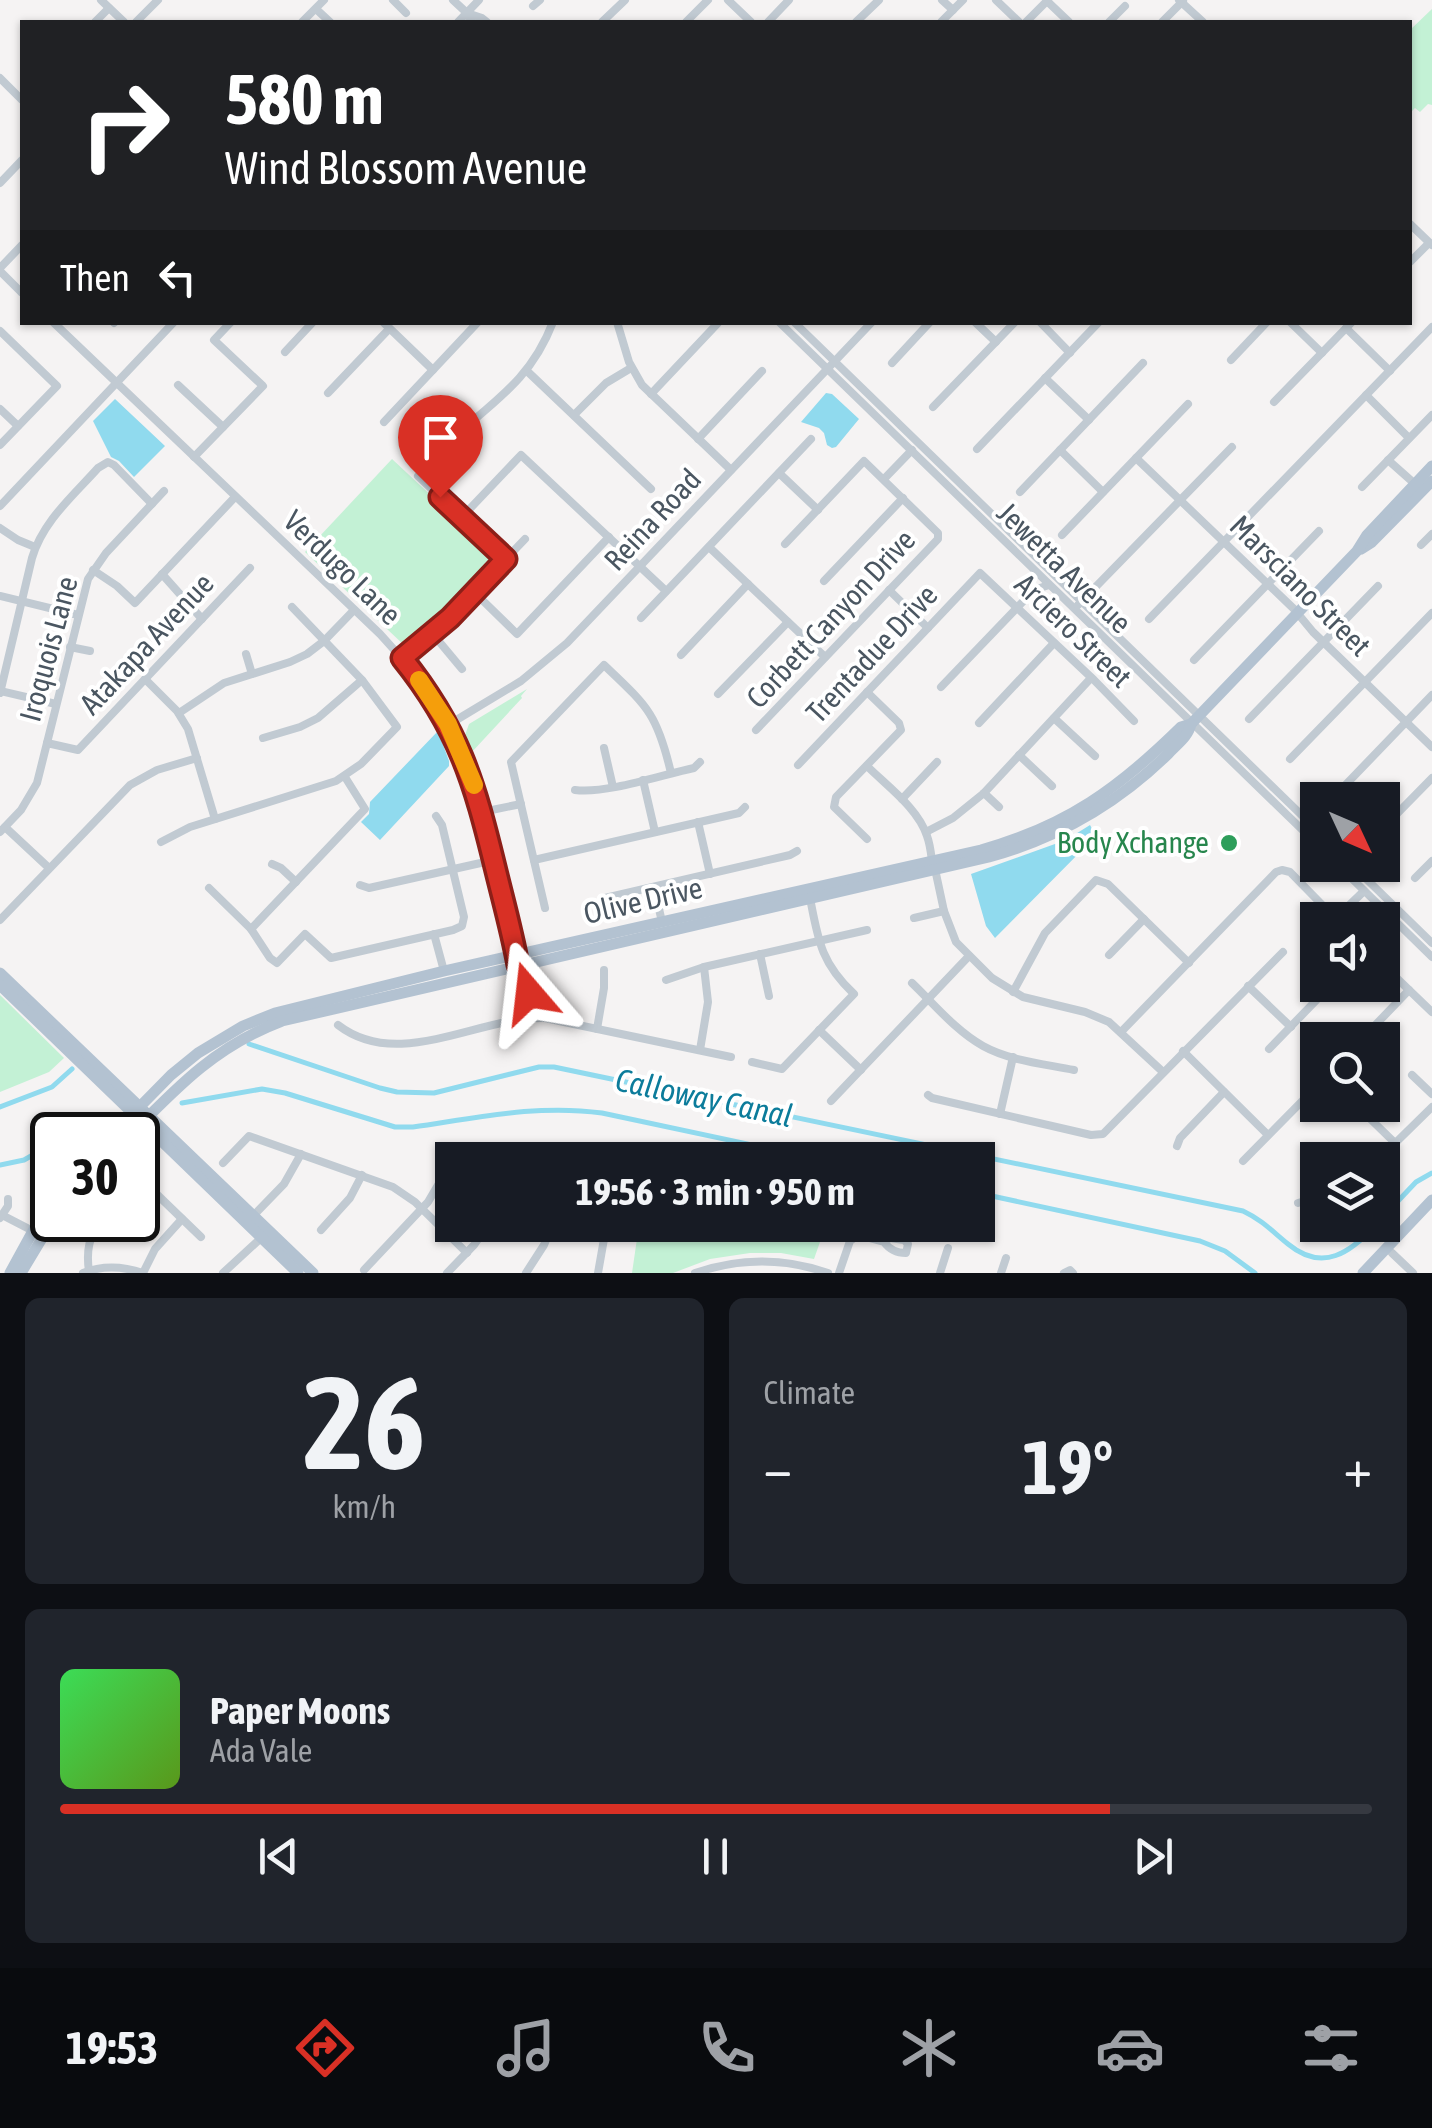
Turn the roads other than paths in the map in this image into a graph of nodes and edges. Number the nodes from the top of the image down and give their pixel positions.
1 (101, 0) edge
2 (158, 0) edge
3 (324, 0) edge
4 (392, 0) edge
5 (453, 0) edge
6 (480, 0) edge
7 (625, 0) edge
8 (708, 0) edge
9 (728, 0) edge
10 (789, 0) edge
11 (879, 0) edge
12 (942, 0) edge
13 (964, 0) edge
14 (996, 0) edge
15 (1047, 1) edge
16 (1182, 1) edge
17 (1125, 6) dead end
18 (109, 8) junction
19 (316, 8) junction
20 (953, 10) junction
21 (406, 13) dead end
22 (466, 13) junction
23 (97, 20) edge
24 (122, 20) edge
25 (138, 20) edge
26 (304, 20) edge
27 (328, 20) edge
28 (460, 20) edge
29 (471, 20) edge
30 (484, 20) edge
31 (604, 20) edge
32 (688, 20) edge
33 (749, 20) edge
34 (770, 20) edge
35 (858, 20) edge
36 (943, 20) edge
37 (1020, 20) edge
38 (1024, 20) edge
39 (1067, 20) edge
40 (1110, 20) edge
41 (1164, 20) edge
42 (1200, 20) edge
43 (0, 78) edge
44 (10, 88) junction
45 (0, 98) edge
46 (20, 98) edge
47 (20, 162) edge
48 (0, 183) edge
49 (1412, 226) edge
50 (1430, 244) edge
51 (20, 247) edge
52 (0, 270) edge
53 (20, 291) edge
54 (56, 325) edge
55 (171, 325) edge
56 (228, 325) edge
57 (310, 325) edge
58 (475, 325) edge
59 (552, 325) edge
60 (618, 325) edge
61 (716, 325) edge
62 (782, 325) edge
63 (797, 325) edge
64 (869, 325) edge
65 (928, 325) edge
66 (978, 325) edge
67 (1012, 325) edge
68 (1043, 325) edge
69 (1096, 325) edge
70 (1264, 325) edge
71 (1293, 325) edge
72 (1349, 325) edge
73 (386, 326) edge
74 (1432, 327) edge
75 (0, 331) edge
76 (996, 342) junction
77 (285, 352) dead end
78 (1070, 352) junction
79 (1322, 353) junction
80 (835, 360) junction
81 (1231, 360) dead end
82 (892, 364) dead end
83 (1143, 364) dead end
84 (632, 368) junction
85 (827, 369) junction
86 (433, 370) junction
87 (762, 370) dead end
88 (1390, 370) junction
89 (527, 371) junction
90 (1046, 378) junction
91 (116, 383) junction
92 (178, 385) dead end
93 (328, 393) dead end
94 (651, 394) junction
95 (1366, 396) junction
96 (1274, 402) dead end
97 (1188, 404) dead end
98 (932, 406) dead end
99 (0, 408) edge
100 (1432, 414) edge
101 (574, 416) junction
102 (1089, 420) junction
103 (384, 422) dead end
104 (18, 426) junction
105 (223, 427) junction
106 (1410, 438) junction
107 (698, 439) junction
108 (810, 439) dead end
109 (0, 444) edge
110 (1232, 447) dead end
111 (977, 449) dead end
112 (914, 450) junction
113 (1060, 450) junction
114 (194, 458) junction
115 (1136, 458) junction
116 (1388, 460) junction
117 (1432, 466) edge
118 (731, 470) junction
119 (779, 473) junction
120 (884, 479) junction
121 (1432, 481) edge
122 (1414, 484) junction
123 (1362, 487) dead end
124 (651, 489) dead end
125 (164, 491) dead end
126 (1020, 492) dead end
127 (1104, 492) junction
128 (236, 497) junction
129 (903, 498) junction
130 (1180, 500) junction
131 (152, 504) junction
132 (0, 506) edge
133 (818, 510) junction
134 (462, 518) junction
135 (1394, 520) junction
136 (0, 528) edge
137 (1319, 531) dead end
138 (1432, 534) edge
139 (1062, 535) dead end
140 (524, 538) dead end
141 (609, 538) junction
142 (1224, 542) junction
143 (785, 544) dead end
144 (1421, 545) dead end
145 (36, 547) junction
146 (708, 547) junction
147 (1357, 552) junction
148 (506, 559) junction
149 (1038, 561) junction
150 (640, 566) junction
151 (250, 568) dead end
152 (93, 570) junction
153 (980, 573) joint
154 (1038, 573) junction
155 (162, 574) junction
156 (824, 582) dead end
157 (748, 584) junction
158 (1050, 584) junction
159 (1062, 584) junction
160 (1267, 584) junction
161 (1378, 586) dead end
162 (889, 590) junction
163 (1034, 590) junction
164 (666, 591) junction
165 (474, 592) junction
166 (0, 596) edge
167 (22, 602) junction
168 (1078, 605) junction
169 (292, 607) dead end
170 (1017, 608) junction
171 (354, 610) junction
172 (1298, 613) junction
173 (1432, 613) edge
174 (78, 615) junction
175 (641, 618) dead end
176 (202, 619) junction
177 (1149, 619) dead end
178 (788, 622) junction
179 (928, 628) junction
180 (432, 633) junction
181 (324, 641) junction
182 (1324, 642) junction
183 (1054, 643) junction
184 (70, 646) junction
185 (90, 651) dead end
186 (246, 654) dead end
187 (681, 655) dead end
188 (826, 657) junction
189 (402, 658) junction
190 (1194, 660) dead end
191 (4, 662) edge
192 (462, 669) dead end
193 (252, 674) junction
194 (1092, 678) junction
195 (145, 679) junction
196 (362, 680) junction
197 (1365, 682) junction
198 (942, 688) dead end
199 (0, 692) edge
200 (867, 692) junction
201 (718, 694) dead end
202 (1432, 695) edge
203 (56, 704) junction
204 (179, 714) junction
205 (1054, 718) junction
206 (1249, 719) dead end
207 (1195, 720) junction
208 (1134, 722) dead end
209 (1406, 722) junction
210 (978, 723) dead end
211 (448, 724) junction
212 (756, 730) dead end
213 (263, 738) dead end
214 (47, 743) junction
215 (1432, 747) edge
216 (604, 748) dead end
217 (1019, 755) junction
218 (1095, 756) dead end
219 (198, 758) junction
220 (1290, 759) dead end
221 (700, 762) dead end
222 (937, 762) dead end
223 (1143, 764) junction
224 (798, 765) dead end
225 (867, 766) junction
226 (1240, 771) junction
227 (671, 773) junction
228 (345, 776) junction
229 (1432, 778) edge
230 (643, 780) junction
231 (1349, 782) edge
232 (613, 786) junction
233 (1052, 786) dead end
234 (576, 790) dead end
235 (984, 793) junction
236 (1266, 796) junction
237 (1282, 796) junction
238 (902, 800) junction
239 (1113, 800) junction
240 (521, 804) junction
241 (745, 807) dead end
242 (1000, 807) dead end
243 (1400, 811) edge
244 (482, 812) junction
245 (1300, 813) edge
246 (436, 816) dead end
247 (216, 819) junction
248 (1300, 821) edge
249 (698, 822) junction
250 (1300, 828) edge
251 (2, 829) edge
252 (1041, 829) junction
253 (655, 832) junction
254 (926, 832) junction
255 (867, 839) dead end
256 (161, 842) dead end
257 (797, 851) dead end
258 (1010, 851) junction
259 (494, 860) junction
260 (534, 860) junction
261 (1432, 861) edge
262 (272, 864) dead end
263 (934, 865) junction
264 (49, 868) junction
265 (452, 870) junction
266 (710, 874) junction
267 (1415, 878) dead end
268 (296, 882) junction
269 (844, 882) junction
270 (1356, 882) edge
271 (1369, 882) edge
272 (360, 885) dead end
273 (654, 887) junction
274 (209, 888) dead end
275 (1364, 890) junction
276 (606, 898) dead end
277 (810, 898) junction
278 (1319, 902) edge
279 (1352, 902) edge
280 (1376, 902) edge
281 (1383, 902) edge
282 (1390, 902) edge
283 (545, 908) dead end
284 (944, 911) junction
285 (1400, 912) edge
286 (914, 918) dead end
287 (1144, 919) junction
288 (0, 920) edge
289 (662, 922) junction
290 (1400, 923) edge
291 (1400, 926) edge
292 (252, 929) junction
293 (867, 930) dead end
294 (434, 934) junction
295 (632, 939) junction
296 (818, 941) junction
297 (1432, 944) edge
298 (1283, 952) dead end
299 (760, 954) junction
300 (1109, 955) dead end
301 (969, 956) junction
302 (1432, 957) edge
303 (518, 960) junction
304 (1188, 963) junction
305 (704, 967) junction
306 (604, 970) dead end
307 (444, 971) junction
308 (0, 973) edge
309 (666, 980) dead end
310 (1400, 981) edge
311 (912, 983) dead end
312 (0, 986) edge
313 (1248, 986) junction
314 (408, 990) junction
315 (1409, 990) junction
316 (1013, 992) junction
317 (769, 996) dead end
318 (928, 998) junction
319 (1315, 1002) edge
320 (26, 1004) junction
321 (1432, 1012) edge
322 (529, 1019) junction
323 (1378, 1022) edge
324 (338, 1025) dead end
325 (1291, 1026) junction
326 (596, 1028) junction
327 (819, 1030) junction
328 (1121, 1032) junction
329 (221, 1038) junction
330 (1269, 1049) dead end
331 (700, 1050) junction
332 (1183, 1052) junction
333 (1013, 1056) junction
334 (731, 1057) dead end
335 (752, 1062) dead end
336 (861, 1070) junction
337 (1074, 1070) dead end
338 (1163, 1072) junction
339 (1412, 1075) dead end
340 (189, 1076) junction
341 (1224, 1092) junction
342 (1432, 1094) edge
343 (928, 1095) dead end
344 (831, 1101) dead end
345 (1300, 1102) edge
346 (1432, 1107) edge
347 (138, 1112) edge
348 (144, 1112) edge
349 (145, 1112) edge
350 (1000, 1114) junction
351 (1373, 1122) edge
352 (160, 1132) edge
353 (160, 1135) edge
354 (1268, 1135) junction
355 (1394, 1142) joint
356 (1177, 1146) dead end
357 (301, 1154) junction
358 (1243, 1161) dead end
359 (223, 1163) dead end
360 (362, 1175) junction
361 (435, 1189) edge
362 (218, 1197) junction
363 (160, 1198) edge
364 (8, 1199) dead end
365 (1432, 1200) edge
366 (422, 1209) junction
367 (1432, 1211) edge
368 (254, 1215) junction
369 (1, 1217) edge
370 (182, 1219) junction
371 (30, 1230) edge
372 (322, 1230) dead end
373 (30, 1236) edge
374 (259, 1236) junction
375 (202, 1238) dead end
376 (32, 1242) edge
377 (40, 1242) edge
378 (90, 1242) edge
379 (475, 1242) edge
380 (544, 1242) edge
381 (603, 1242) edge
382 (849, 1242) edge
383 (948, 1248) dead end
384 (467, 1252) junction
385 (1392, 1253) junction
386 (1006, 1258) dead end
387 (299, 1266) edge
388 (364, 1270) dead end
389 (225, 1271) edge
390 (86, 1272) edge
391 (10, 1273) edge
392 (21, 1273) edge
393 (143, 1273) edge
394 (313, 1273) edge
395 (447, 1273) edge
396 (526, 1273) edge
397 (598, 1273) edge
398 (695, 1273) edge
399 (828, 1273) edge
400 (838, 1273) edge
401 (940, 1273) edge
402 (1000, 1273) edge
403 (1064, 1273) edge
404 (1073, 1273) edge
405 (1363, 1273) edge
406 (1373, 1273) edge
407 (1413, 1273) edge

1 - 18 street
2 - 25 street
3 - 19 street
4 - 21 street
5 - 22 street
6 - 22 street
7 - 31 street
8 - 32 street
9 - 33 street
10 - 34 street
11 - 35 street
12 - 20 street
13 - 20 street
14 - 37 street
15 - 38 street
15 - 39 street
16 - 41 street
16 - 42 street
17 - 40 street
18 - 23 street
18 - 24 street
19 - 26 street
19 - 27 street
20 - 36 street
22 - 28 street
22 - 29 street
22 - 30 street
43 - 44 street
44 - 45 street
44 - 46 street
47 - 48 street
49 - 50 street
51 - 52 street
52 - 53 street
54 - 91 street, Verdugo Lane
55 - 91 street
56 - 105 street
57 - 77 street
58 - 86 street
59 - 89 street
60 - 84 street
61 - 94 street
62 - 85 street, Jewetta Avenue
63 - 80 street, Jewetta Avenue
64 - 80 street, Reina Road
65 - 82 street
66 - 76 street
67 - 76 street
68 - 78 street
69 - 78 street
70 - 81 street
71 - 79 street
72 - 79 street
72 - 88 street
73 - 86 street
73 - 93 street
74 - 88 street
75 - 104 street
76 - 98 street
78 - 90 street
79 - 96 street
80 - 85 street, Reina Road
80 - 112 street, Jewetta Avenue
83 - 102 street
84 - 94 street
84 - 101 street
85 - 112 street, Jewetta Avenue
85 - 118 street, Reina Road
86 - 103 street
87 - 107 street
88 - 95 street
89 - 101 street
89 - 134 street
90 - 102 street
90 - 111 street
91 - 114 street, Verdugo Lane
91 - 132 street
92 - 105 street
94 - 107 street
95 - 106 street
95 - 142 street
97 - 115 street
99 - 104 street
100 - 106 street
101 - 124 street
102 - 113 street
104 - 109 street
105 - 114 street
106 - 116 street
107 - 118 street
108 - 119 street
110 - 130 street
112 - 120 street
112 - 149 street, Jewetta Avenue
112 - 154 street, Jewetta Avenue
113 - 126 street
113 - 127 street
114 - 128 street, Verdugo Lane
115 - 127 street
115 - 130 street, Marsciano Street
116 - 122 street
116 - 123 street
117 - 122 main road, Olive Drive
118 - 150 street, Reina Road
119 - 133 street
119 - 146 street
120 - 129 street
120 - 133 street
121 - 135 main road, Olive Drive
122 - 135 street
122 - 147 main road, Olive Drive
125 - 131 street, Iroquois Lane
127 - 139 street
128 - 155 street
128 - 171 street, Verdugo Lane
129 - 156 street
129 - 162 street, Corbett Canyon Drive
130 - 142 street, Marsciano Street
130 - 168 street
131 - 145 street
131 - 152 street, Iroquois Lane
133 - 143 street
134 - 141 street
134 - 148 street
135 - 147 main road, Olive Drive
136 - 145 street
137 - 160 street
138 - 144 street
140 - 148 street
141 - 150 street
141 - 165 street
142 - 160 street, Marsciano Street
142 - 177 street
145 - 167 street
146 - 157 street
146 - 164 street
147 - 172 main road, Olive Drive
148 - 165 street
149 - 154 street
149 - 159 street, Jewetta Avenue
150 - 164 street
150 - 211 street, Reina Road
151 - 176 street, Atakapa Avenue
152 - 155 street
152 - 174 street, Iroquois Lane
153 - 170 street, Arciero Street
153 - 179 street, Trentadue Drive
154 - 158 street, Jewetta Avenue
154 - 163 street
155 - 176 street
157 - 178 street
157 - 187 street
158 - 159 street
158 - 163 street
158 - 168 street, Jewetta Avenue
159 - 168 street, Jewetta Avenue
160 - 172 street, Marsciano Street
160 - 190 street
161 - 182 street
162 - 179 street
162 - 188 street, Corbett Canyon Drive
163 - 170 street
164 - 175 street
165 - 180 street
166 - 167 street
167 - 174 street
167 - 191 street
168 - 207 street, Jewetta Avenue
169 - 181 street
170 - 183 street, Arciero Street
170 - 198 street
171 - 181 street
171 - 189 street, Verdugo Lane
172 - 182 street, Marsciano Street
172 - 207 main road, Olive Drive
173 - 197 street
174 - 184 street, Iroquois Lane
176 - 195 street, Atakapa Avenue
178 - 188 street
178 - 201 street
179 - 200 street, Trentadue Drive
180 - 189 street
180 - 192 street
181 - 193 street
181 - 196 street
182 - 197 street, Marsciano Street
182 - 206 street
183 - 194 street, Arciero Street
183 - 210 street
184 - 185 street
184 - 203 street, Iroquois Lane
186 - 193 street
188 - 212 street, Corbett Canyon Drive
189 - 211 street, Verdugo Lane
191 - 199 street
193 - 204 street
194 - 205 street
194 - 208 street, Arciero Street
195 - 204 street
195 - 214 street, Atakapa Avenue
196 - 213 street
196 - 228 street
197 - 209 street, Marsciano Street
197 - 220 street
199 - 203 street
200 - 224 street, Trentadue Drive
200 - 225 street
202 - 209 street
203 - 214 street, Iroquois Lane
204 - 219 street
205 - 217 street
205 - 218 street
207 - 223 main road, Olive Drive
207 - 226 street, Jewetta Avenue
207 - 237 street, Jewetta Avenue
207 - 239 main road, Olive Drive
209 - 215 street, Marsciano Street
209 - 231 street
211 - 244 street, Verdugo Lane
214 - 251 street, Iroquois Lane
216 - 232 street
217 - 233 street
217 - 235 street
219 - 247 street
219 - 264 street
221 - 227 street
222 - 238 street
223 - 239 main road
223 - 252 main road, Olive Drive
225 - 238 street
225 - 255 street
226 - 236 street, Jewetta Avenue
226 - 237 street
227 - 230 street
227 - 240 street
228 - 247 street
228 - 268 street
229 - 243 street
230 - 232 street
230 - 253 street
232 - 234 street
235 - 242 street
235 - 254 street
236 - 248 street
236 - 250 street, Jewetta Avenue
237 - 245 street, Jewetta Avenue
238 - 254 street
239 - 258 main road, Olive Drive
240 - 244 street
240 - 260 street
241 - 249 street
244 - 259 street, Verdugo Lane
246 - 265 street
247 - 256 street
249 - 253 street
249 - 266 street
251 - 264 street
252 - 258 main road
252 - 263 main road, Olive Drive
253 - 260 street
254 - 263 street
257 - 266 street
258 - 263 main road, Olive Drive
259 - 265 street
259 - 303 street, Verdugo Lane
260 - 283 street
261 - 267 street
262 - 268 street
263 - 269 main road, Olive Drive
263 - 277 main road, Olive Drive
263 - 284 street
264 - 288 street
265 - 272 street
265 - 294 street
266 - 273 street
268 - 292 street
269 - 277 main road
269 - 289 main road, Olive Drive
270 - 275 street
271 - 282 street
273 - 276 street
273 - 289 street
274 - 292 street
275 - 279 street
275 - 280 street
275 - 281 street
277 - 295 main road, Olive Drive
277 - 296 street
278 - 304 street
284 - 286 street
284 - 301 street
285 - 297 street
287 - 300 street
287 - 304 street
287 - 316 street
289 - 295 main road
289 - 303 main road, Olive Drive
290 - 297 street
291 - 302 street
292 - 294 street
293 - 296 street
294 - 307 street
295 - 303 main road, Olive Drive
296 - 299 street
296 - 327 street
298 - 313 street
299 - 305 street
299 - 317 street
301 - 316 street
301 - 318 street
303 - 307 main road, Olive Drive
303 - 314 main road, Olive Drive
303 - 322 street, Verdugo Lane
304 - 328 street
305 - 309 street
305 - 331 street
306 - 326 street
307 - 314 main road
307 - 329 main road, Olive Drive
308 - 320 main road
310 - 315 street
311 - 318 street
312 - 320 main road
313 - 325 street
313 - 332 street
314 - 340 main road, Olive Drive
315 - 321 street
315 - 323 street
316 - 328 street
318 - 333 street
318 - 336 street
319 - 325 street
320 - 347 main road
322 - 324 street
322 - 326 street
325 - 330 street
326 - 331 street
327 - 335 street
327 - 336 street
328 - 338 street
329 - 340 main road
329 - 348 main road, Olive Drive
331 - 334 street
332 - 338 street
332 - 341 street
333 - 337 street
333 - 350 street
336 - 344 street
338 - 350 street
339 - 342 street
340 - 349 main road, Olive Drive
341 - 354 street
341 - 356 street
343 - 350 street
345 - 354 street
346 - 355 street
351 - 355 street
352 - 368 main road
353 - 362 main road
354 - 358 street
357 - 359 street
357 - 360 street
357 - 368 street
360 - 366 street
360 - 372 street
361 - 366 street
362 - 368 main road
362 - 374 main road
363 - 370 street
364 - 369 street
365 - 405 main road
366 - 384 street
366 - 388 street
367 - 385 main road
368 - 387 main road
369 - 371 street
370 - 375 street
370 - 393 street
373 - 391 main road
374 - 387 main road
374 - 389 street
376 - 392 main road
377 - 392 main road
378 - 390 street
379 - 384 street
380 - 396 street
381 - 397 street
382 - 400 street
383 - 401 street
384 - 395 street
385 - 406 main road
385 - 407 street
386 - 402 street
387 - 394 main road
390 - 393 street
398 - 399 street
403 - 404 street

